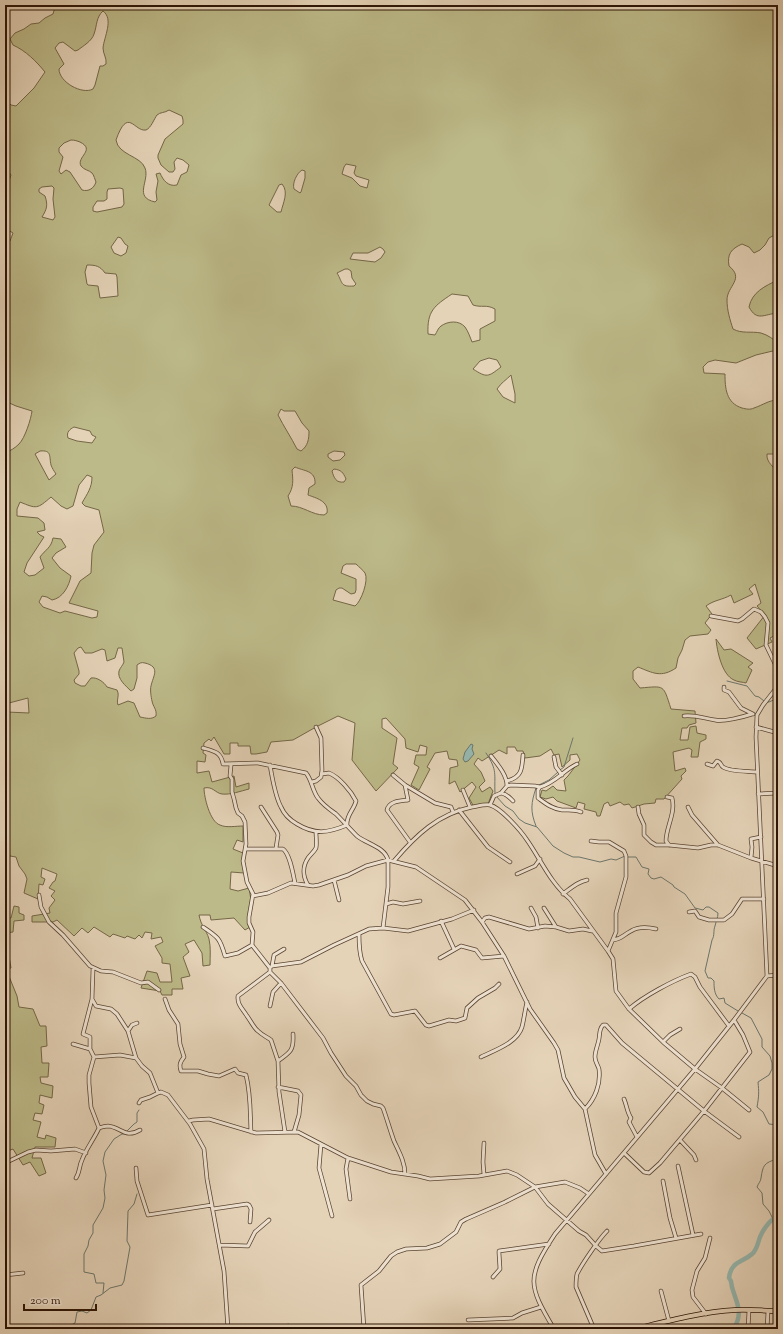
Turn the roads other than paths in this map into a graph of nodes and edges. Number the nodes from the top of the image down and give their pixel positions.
1 (711, 616) dead end
2 (778, 670) edge
3 (778, 686) edge
4 (724, 687) dead end
5 (752, 714) junction
6 (757, 715) junction
7 (684, 716) dead end
8 (316, 727) dead end
9 (756, 727) junction
10 (778, 733) edge
11 (203, 748) dead end
12 (492, 756) dead end
13 (523, 756) dead end
14 (554, 757) dead end
15 (577, 764) dead end
16 (706, 764) dead end
17 (231, 765) junction
18 (270, 765) junction
19 (757, 772) junction
20 (322, 774) junction
21 (393, 774) dead end
22 (562, 774) junction
23 (507, 781) junction
24 (312, 782) junction
25 (405, 785) junction
26 (507, 786) junction
27 (540, 787) junction
28 (463, 790) dead end
29 (501, 793) junction
30 (778, 793) edge
31 (758, 794) junction
32 (667, 797) dead end
33 (513, 801) dead end
34 (490, 805) junction
35 (261, 807) dead end
36 (470, 807) junction
37 (638, 807) dead end
38 (688, 807) dead end
39 (459, 810) junction
40 (453, 812) junction
41 (581, 812) dead end
42 (346, 825) junction
43 (316, 832) junction
44 (761, 837) junction
45 (591, 840) dead end
46 (410, 842) junction
47 (669, 845) junction
48 (718, 845) junction
49 (276, 848) junction
50 (245, 849) junction
51 (751, 858) junction
52 (540, 859) junction
53 (388, 860) junction
54 (394, 861) junction
55 (762, 861) junction
56 (510, 862) dead end
57 (778, 866) edge
58 (517, 874) dead end
59 (334, 880) junction
60 (587, 880) dead end
61 (295, 883) junction
62 (308, 886) junction
63 (563, 894) junction
64 (39, 895) dead end
65 (253, 896) junction
66 (764, 899) junction
67 (339, 900) dead end
68 (420, 901) dead end
69 (386, 904) junction
70 (530, 908) dead end
71 (544, 908) dead end
72 (474, 910) junction
73 (689, 912) dead end
74 (440, 921) junction
75 (482, 922) junction
76 (203, 927) dead end
77 (556, 927) junction
78 (383, 928) junction
79 (538, 928) junction
80 (656, 929) dead end
81 (592, 931) junction
82 (359, 934) junction
83 (613, 940) junction
84 (252, 946) junction
85 (284, 949) dead end
86 (454, 949) junction
87 (608, 951) junction
88 (504, 956) junction
89 (440, 958) dead end
90 (93, 968) junction
91 (271, 969) junction
92 (778, 975) edge
93 (767, 976) junction
94 (281, 983) junction
95 (499, 984) dead end
96 (159, 990) dead end
97 (92, 999) junction
98 (165, 999) dead end
99 (526, 1002) junction
100 (270, 1006) dead end
101 (629, 1009) junction
102 (734, 1020) junction
103 (137, 1023) dead end
104 (729, 1026) junction
105 (680, 1029) dead end
106 (128, 1031) junction
107 (294, 1034) dead end
108 (663, 1042) junction
109 (73, 1044) dead end
110 (90, 1049) junction
111 (94, 1057) junction
112 (481, 1057) dead end
113 (136, 1058) junction
114 (278, 1061) junction
115 (695, 1068) junction
116 (278, 1087) junction
117 (722, 1088) junction
118 (678, 1089) junction
119 (158, 1093) junction
120 (624, 1099) dead end
121 (139, 1103) dead end
122 (585, 1109) junction
123 (749, 1110) dead end
124 (704, 1111) junction
125 (189, 1121) junction
126 (98, 1128) junction
127 (140, 1130) dead end
128 (251, 1132) junction
129 (285, 1132) junction
130 (294, 1132) junction
131 (637, 1137) junction
132 (739, 1137) dead end
133 (680, 1140) junction
134 (484, 1143) dead end
135 (321, 1144) junction
136 (86, 1153) junction
137 (624, 1153) junction
138 (348, 1158) junction
139 (696, 1160) dead end
140 (5, 1163) edge
141 (678, 1166) dead end
142 (136, 1168) dead end
143 (405, 1174) junction
144 (606, 1174) junction
145 (484, 1175) junction
146 (76, 1178) dead end
147 (663, 1181) dead end
148 (535, 1187) junction
149 (589, 1194) junction
150 (350, 1199) dead end
151 (212, 1205) junction
152 (213, 1209) junction
153 (332, 1216) dead end
154 (269, 1220) dead end
155 (567, 1220) junction
156 (250, 1222) dead end
157 (607, 1231) dead end
158 (701, 1234) dead end
159 (693, 1235) junction
160 (676, 1238) junction
161 (710, 1238) dead end
162 (549, 1244) junction
163 (220, 1245) junction
164 (596, 1246) junction
165 (23, 1273) dead end
166 (5, 1275) edge
167 (493, 1277) dead end
168 (661, 1291) dead end
169 (541, 1307) junction
170 (749, 1310) junction
171 (768, 1311) junction
172 (778, 1311) edge
173 (706, 1314) junction
174 (468, 1320) dead end
175 (669, 1321) junction
176 (197, 1329) edge
177 (209, 1329) edge
178 (228, 1329) edge
179 (364, 1329) edge
180 (554, 1329) edge
181 (594, 1329) edge
182 (635, 1329) edge
183 (748, 1329) edge
184 (767, 1329) edge

1 - 2 street
3 - 6 street
4 - 5 street
5 - 6 street
5 - 7 street
6 - 9 street
8 - 20 street
9 - 10 street
9 - 19 street
11 - 17 street
12 - 23 street
13 - 23 street
14 - 22 street
15 - 22 street
16 - 19 street
17 - 18 street
17 - 50 street
18 - 24 street
18 - 43 street
19 - 31 street
20 - 24 street
20 - 42 street
21 - 25 street
22 - 27 street
23 - 26 street
24 - 42 street
25 - 40 street
25 - 46 street
26 - 27 street
26 - 29 street
27 - 41 street
28 - 36 street
29 - 33 street
29 - 34 street
30 - 31 street
31 - 44 street
32 - 47 street
34 - 36 street
34 - 52 street
35 - 49 street
36 - 39 street
37 - 47 street
38 - 48 street
39 - 40 street
39 - 56 street
40 - 46 street
42 - 43 street
42 - 53 street
43 - 62 street
44 - 51 street
44 - 55 street
45 - 83 street
46 - 54 street
47 - 48 street
48 - 51 street
49 - 50 street
49 - 61 street
50 - 65 street
51 - 55 street
52 - 58 street
52 - 63 street
53 - 54 street
53 - 59 street
53 - 69 street
54 - 72 street
55 - 57 street
55 - 66 street
59 - 62 street
59 - 67 street
60 - 63 street
61 - 62 street
61 - 65 street
63 - 81 street
64 - 90 street
65 - 84 street
66 - 73 street
66 - 93 street
68 - 69 street
69 - 78 street
70 - 79 street
71 - 77 street
72 - 74 street
72 - 75 street
74 - 78 street
74 - 86 street
75 - 79 street
75 - 88 street
76 - 84 street
77 - 79 street
77 - 81 street
78 - 82 street
80 - 83 street
81 - 87 street
82 - 91 street
82 - 95 street
83 - 87 street
84 - 91 street
85 - 91 street
86 - 88 street
86 - 89 street
87 - 101 street
88 - 99 street
90 - 96 street
90 - 97 street
91 - 94 street
91 - 114 street
92 - 93 street
93 - 102 street
94 - 100 street
94 - 143 street
97 - 106 street
97 - 110 street
98 - 128 street
99 - 112 street
99 - 122 street
101 - 104 street
101 - 108 street
102 - 104 street
102 - 117 street
103 - 106 street
104 - 115 street
105 - 108 street
106 - 113 street
107 - 114 street
108 - 115 street
109 - 110 street
110 - 111 street
111 - 113 street
111 - 126 street
113 - 119 street
114 - 116 street
115 - 117 street
115 - 118 street
116 - 129 street
116 - 130 street
117 - 123 street
117 - 124 street
118 - 122 street
118 - 124 street
118 - 131 street
119 - 121 street
119 - 125 street
120 - 131 street
122 - 144 street
124 - 132 street
124 - 133 street
125 - 128 street
125 - 151 street
126 - 127 street
126 - 136 street
128 - 129 street
129 - 130 street
130 - 135 street
131 - 137 street
133 - 137 street
133 - 139 street
134 - 145 street
135 - 138 street
135 - 153 street
136 - 140 street
136 - 146 street
137 - 144 street
138 - 143 street
138 - 150 street
141 - 159 street
142 - 151 street
143 - 145 street
144 - 149 street
145 - 148 street
147 - 160 street
148 - 149 street
148 - 155 street
148 - 179 street
149 - 155 street
151 - 152 street
152 - 156 street
152 - 163 street
154 - 163 street
155 - 162 street
155 - 164 street
157 - 164 street
158 - 159 street
159 - 160 street
160 - 164 street
161 - 173 street
162 - 167 street
162 - 169 street
163 - 178 street
164 - 181 street
165 - 166 street
168 - 175 street
169 - 174 street
169 - 180 street
170 - 171 main road
170 - 173 main road
170 - 183 street
171 - 172 main road
171 - 184 street
173 - 175 main road
175 - 182 main road
176 - 177 street

